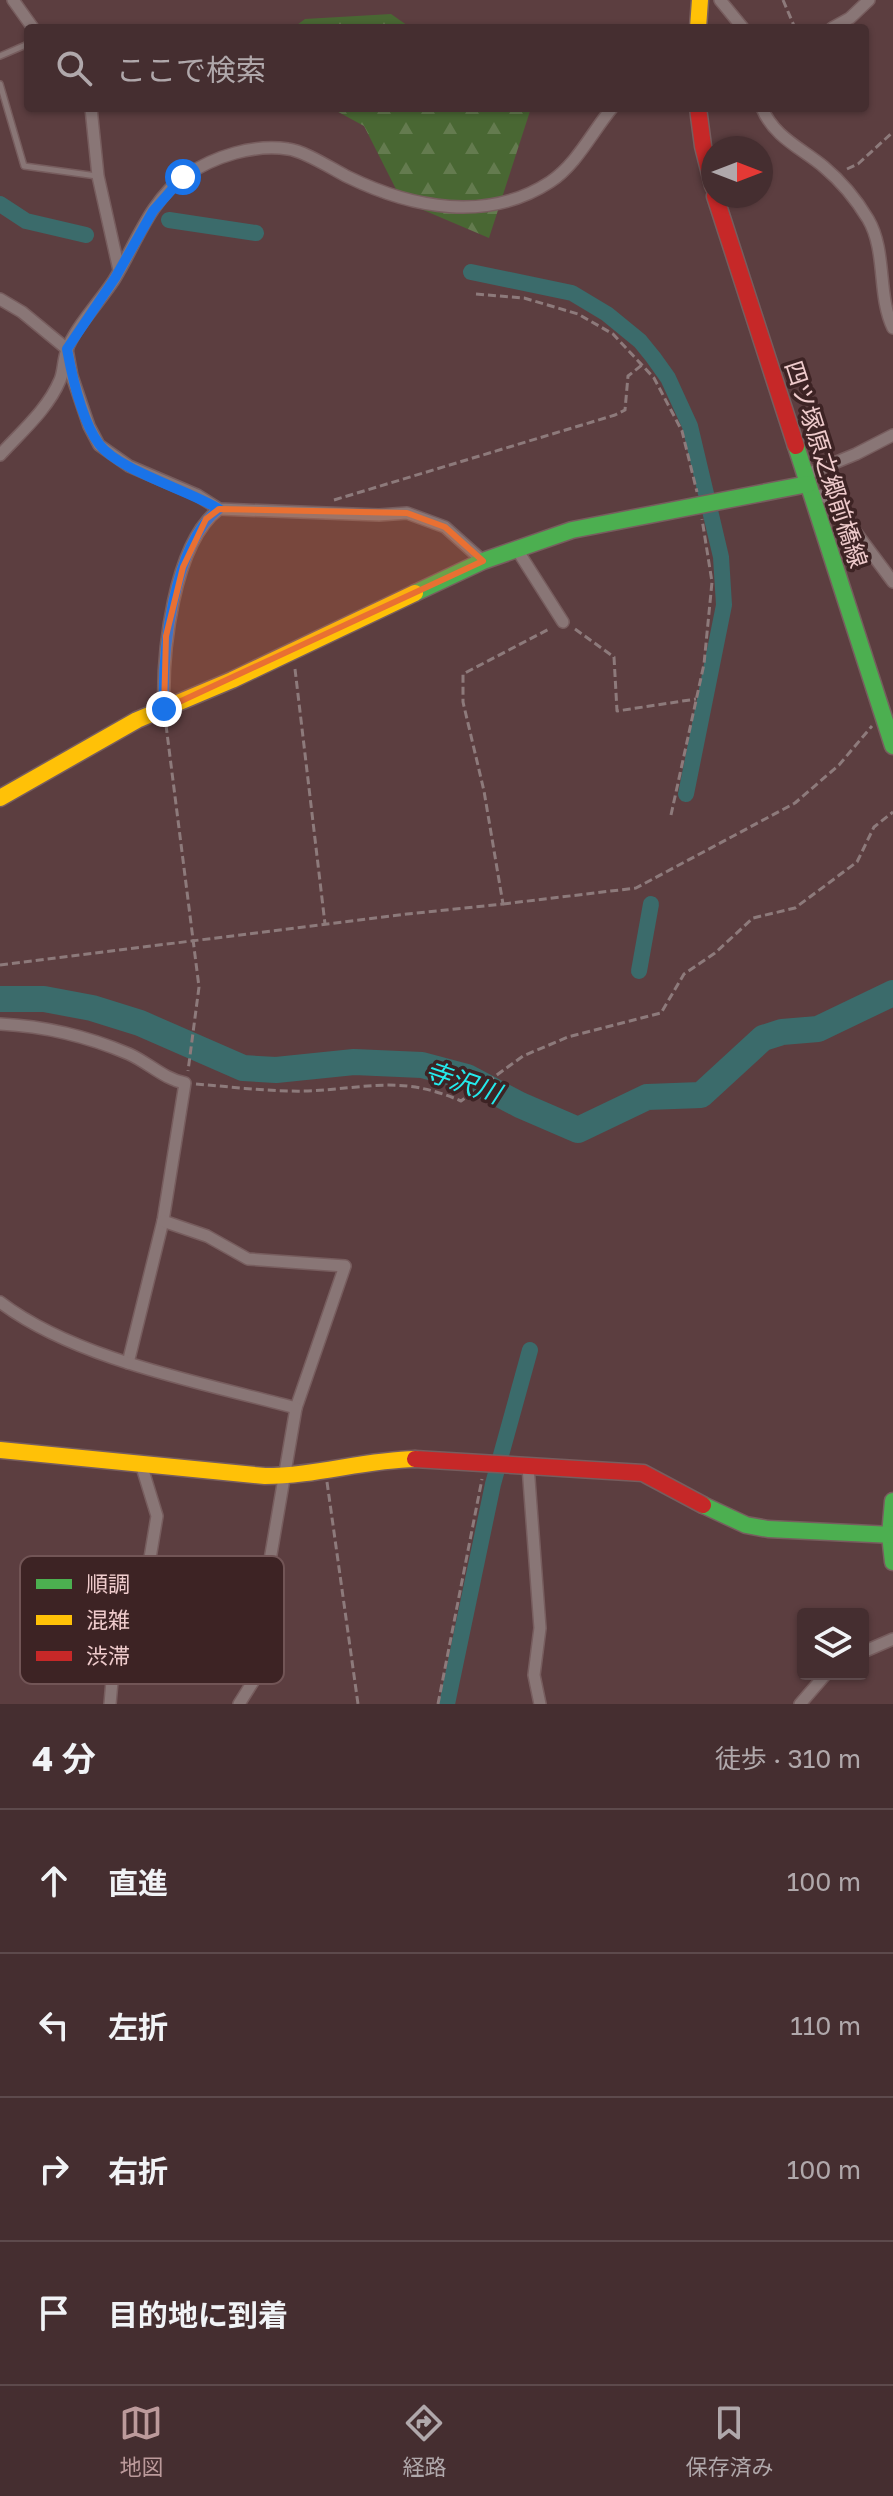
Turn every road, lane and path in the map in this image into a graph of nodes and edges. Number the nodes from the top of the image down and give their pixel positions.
1 (13, 0) edge
2 (700, 0) edge
3 (720, 0) edge
4 (783, 0) edge
5 (869, 0) edge
6 (30, 24) edge
7 (698, 24) edge
8 (740, 24) edge
9 (793, 24) edge
10 (839, 24) edge
11 (24, 46) edge
12 (0, 56) edge
13 (0, 84) edge
14 (91, 112) edge
15 (609, 112) edge
16 (699, 112) edge
17 (763, 112) edge
18 (893, 132) edge
19 (702, 136) edge
20 (832, 175) junction
21 (98, 176) junction
22 (719, 208) edge
23 (119, 270) junction
24 (476, 294) dead end
25 (0, 299) edge
26 (893, 328) edge
27 (67, 349) junction
28 (642, 365) junction
29 (893, 435) edge
30 (0, 455) edge
31 (808, 484) junction
32 (700, 505) junction
33 (219, 509) junction
34 (311, 512) junction
35 (516, 548) junction
36 (483, 561) junction
37 (893, 582) edge
38 (563, 622) junction
39 (295, 669) dead end
40 (696, 699) junction
41 (164, 709) junction
42 (882, 714) junction
43 (893, 746) edge
44 (0, 798) edge
45 (893, 812) edge
46 (671, 815) dead end
47 (503, 904) junction
48 (325, 924) junction
49 (193, 941) junction
50 (0, 965) edge
51 (0, 1024) edge
52 (190, 1063) dead end
53 (185, 1083) junction
54 (163, 1221) junction
55 (0, 1302) edge
56 (128, 1363) junction
57 (296, 1408) junction
58 (0, 1450) edge
59 (141, 1464) junction
60 (494, 1464) junction
61 (528, 1466) junction
62 (325, 1471) junction
63 (284, 1476) junction
64 (893, 1501) edge
65 (892, 1535) edge
66 (150, 1556) edge
67 (271, 1556) edge
68 (893, 1562) edge
69 (893, 1639) edge
70 (869, 1649) edge
71 (820, 1680) edge
72 (112, 1684) edge
73 (252, 1684) edge
74 (811, 1690) junction
75 (110, 1704) edge
76 (239, 1704) edge
77 (358, 1704) edge
78 (438, 1704) edge
79 (540, 1704) edge
80 (800, 1704) edge
81 (815, 1704) edge

1 - 6 street
2 - 7 street
3 - 8 street
4 - 9 path
5 - 10 street
11 - 12 lane
13 - 21 lane
14 - 21 street
15 - 23 street
16 - 19 street
17 - 20 street
18 - 20 path
20 - 26 street
21 - 23 street
22 - 31 street, 四ツ塚原之郷前橋線
23 - 27 street
24 - 28 path
25 - 27 street
27 - 30 street
27 - 33 street
28 - 32 path
28 - 34 path
29 - 31 street
31 - 32 street
31 - 37 street
31 - 42 street, 四ツ塚原之郷前橋線
32 - 35 street
32 - 40 path
33 - 34 street
33 - 41 street
34 - 36 street
35 - 36 street
35 - 38 street
36 - 41 street
38 - 40 path
38 - 47 path
39 - 48 path
40 - 46 path
41 - 44 street
41 - 49 path
42 - 43 street, 四ツ塚原之郷前橋線
42 - 47 path
45 - 53 path
47 - 48 path
48 - 49 path
49 - 50 path
49 - 52 path
51 - 53 street
53 - 54 street
54 - 56 street
54 - 57 street
55 - 56 street
56 - 57 street
57 - 63 street
58 - 59 street
59 - 63 street
59 - 66 street
60 - 61 street
60 - 62 street
60 - 78 path
61 - 65 street
61 - 79 street
62 - 63 street
62 - 77 path
63 - 67 street
64 - 65 street
65 - 68 street
69 - 70 street
71 - 74 street
72 - 75 street
73 - 76 street
74 - 80 street
74 - 81 street

